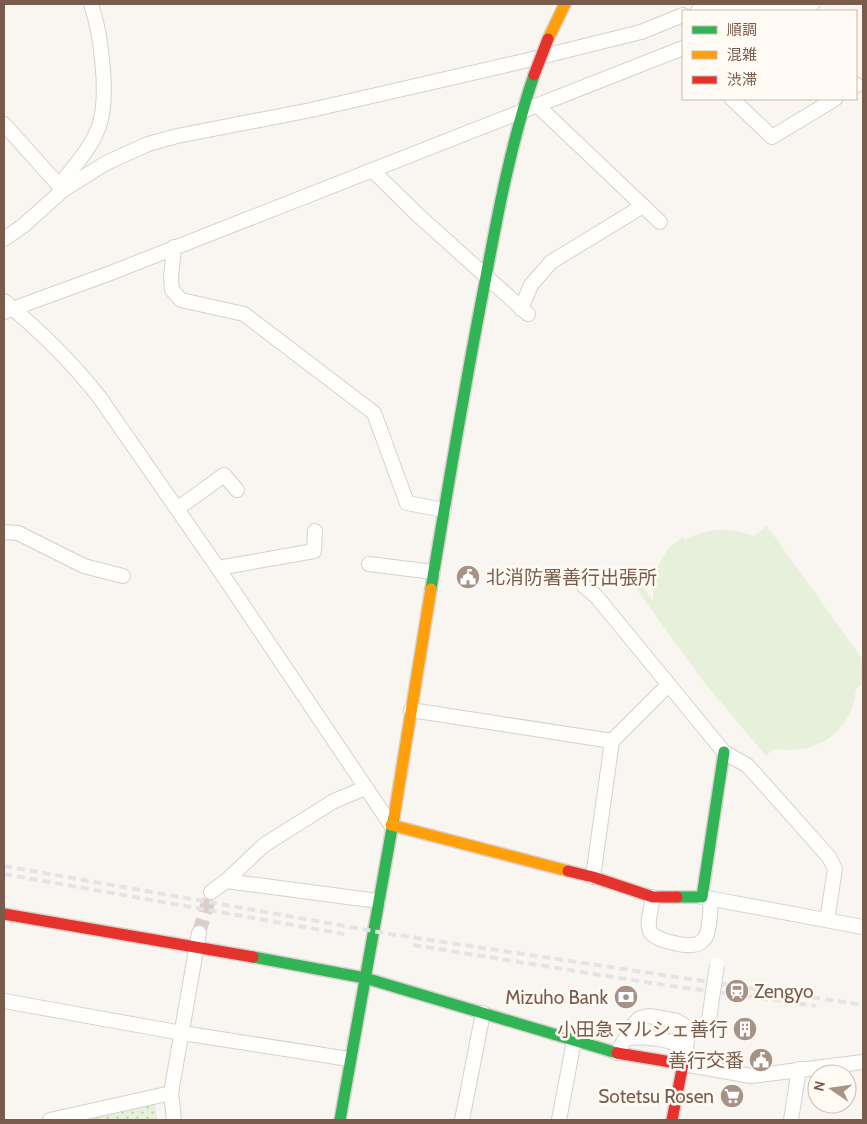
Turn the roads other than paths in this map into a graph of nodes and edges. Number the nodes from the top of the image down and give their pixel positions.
1 (565, 4) edge
2 (812, 4) edge
3 (95, 6) edge
4 (703, 10) edge
5 (772, 10) edge
6 (781, 10) edge
7 (682, 15) edge
8 (682, 50) edge
9 (733, 100) edge
10 (833, 100) edge
11 (538, 106) junction
12 (522, 111) junction
13 (4, 124) edge
14 (372, 170) junction
15 (61, 188) junction
16 (643, 206) junction
17 (660, 222) dead end
18 (4, 238) edge
19 (174, 247) junction
20 (486, 276) junction
21 (7, 307) edge
22 (237, 490) dead end
23 (177, 508) junction
24 (444, 510) junction
25 (315, 530) dead end
26 (4, 532) edge
27 (369, 564) dead end
28 (218, 568) junction
29 (433, 572) junction
30 (123, 576) dead end
31 (584, 586) dead end
32 (668, 684) junction
33 (411, 710) junction
34 (612, 741) junction
35 (724, 752) junction
36 (365, 788) junction
37 (391, 825) junction
38 (593, 877) junction
39 (226, 881) junction
40 (210, 892) tunnel mouth
41 (653, 897) junction
42 (707, 899) junction
43 (378, 900) junction
44 (4, 914) edge
45 (827, 920) junction
46 (863, 927) edge
47 (198, 940) junction
48 (717, 965) dead end
49 (364, 978) junction
50 (4, 1001) edge
51 (483, 1013) junction
52 (709, 1018) dead end
53 (182, 1033) junction
54 (626, 1038) junction
55 (574, 1041) junction
56 (617, 1053) junction
57 (350, 1059) junction
58 (684, 1060) junction
59 (863, 1062) edge
60 (799, 1069) junction
61 (170, 1093) junction
62 (50, 1120) edge
63 (174, 1120) edge
64 (340, 1120) edge
65 (462, 1120) edge
66 (559, 1120) edge
67 (672, 1120) edge
68 (791, 1120) edge

1 - 12 street, bridge
2 - 6 street
3 - 15 street
4 - 5 street
7 - 15 street
8 - 11 street
9 - 10 street
11 - 12 street
11 - 16 street
12 - 14 street
12 - 20 street
13 - 15 street
14 - 19 street
14 - 20 street
15 - 18 street
16 - 17 street
16 - 20 street
19 - 21 street
19 - 24 street
20 - 24 street
21 - 23 street
22 - 23 street
23 - 28 street
24 - 29 street
25 - 28 street
26 - 30 street
27 - 29 street
28 - 36 street
29 - 33 street
31 - 32 street
32 - 34 street
32 - 35 street
33 - 34 street
33 - 37 street
34 - 38 street
35 - 42 street
35 - 45 street
36 - 37 street
36 - 39 street
37 - 38 street
37 - 43 street
38 - 41 street
39 - 40 street
39 - 43 street
41 - 42 street
41 - 42 street
42 - 45 street
43 - 49 street
44 - 47 street
45 - 46 street
47 - 49 street
47 - 53 street
48 - 52 street, bridge
49 - 51 street
49 - 57 street
50 - 53 street
51 - 55 street
51 - 65 street
53 - 57 street
53 - 61 street
54 - 56 street
54 - 58 street
54 - 58 street
55 - 56 street
55 - 66 street
56 - 58 street
57 - 64 street
58 - 60 street
58 - 67 street
59 - 60 street
60 - 68 street
61 - 62 street
61 - 63 street

